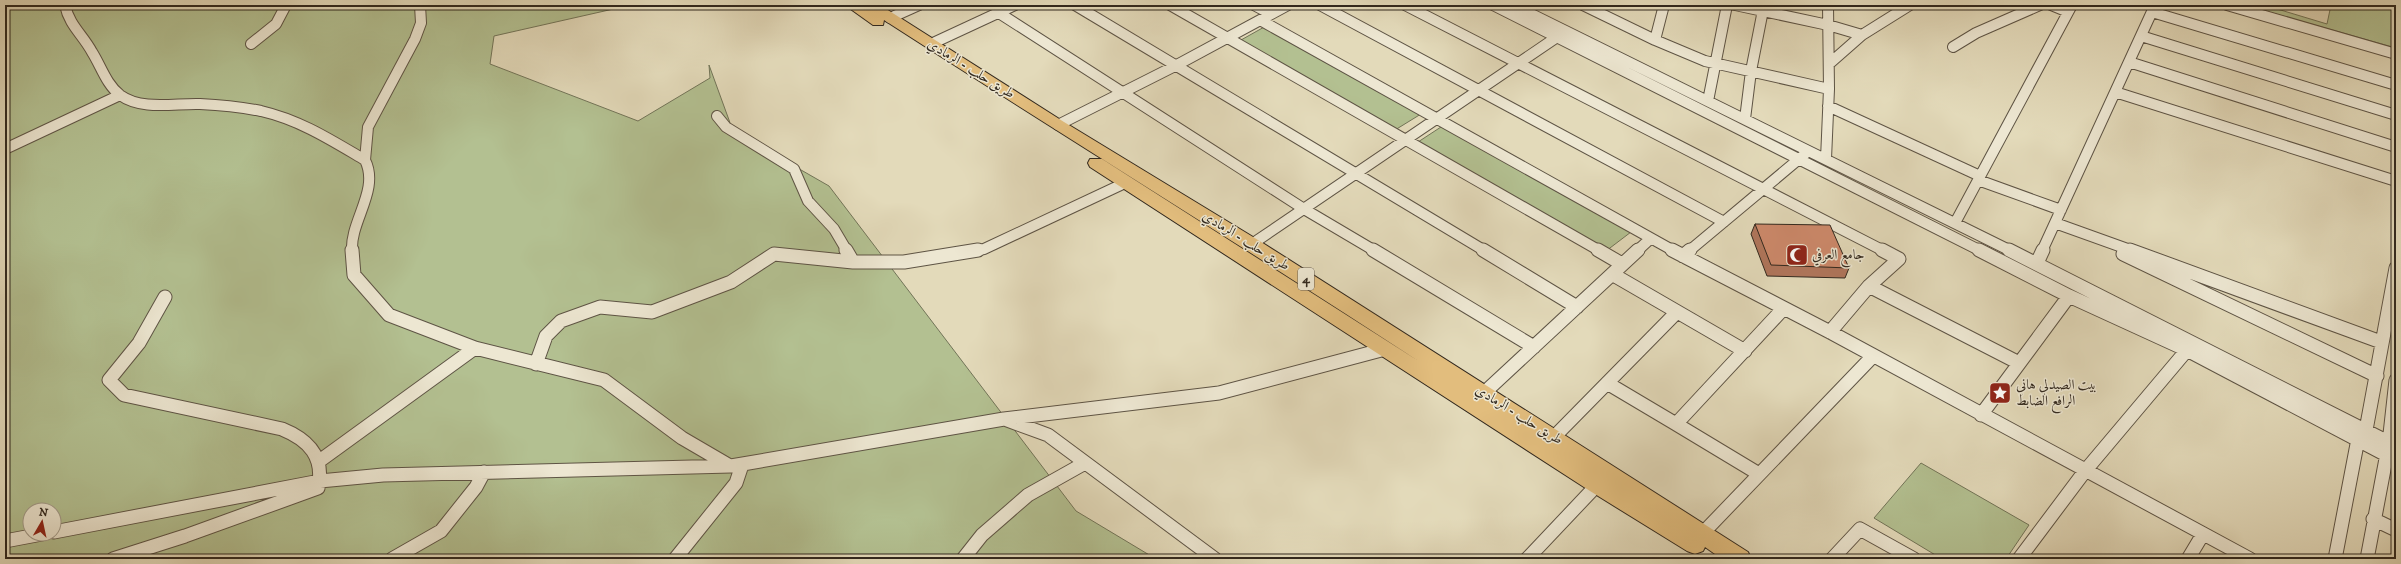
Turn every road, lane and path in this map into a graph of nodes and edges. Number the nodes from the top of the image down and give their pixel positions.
1 (65, 5) edge
2 (286, 5) edge
3 (420, 5) edge
4 (852, 5) edge
5 (870, 5) edge
6 (1015, 5) edge
7 (1076, 5) edge
8 (1170, 5) edge
9 (1254, 5) edge
10 (1288, 5) edge
11 (1320, 5) edge
12 (1405, 5) edge
13 (1493, 5) edge
14 (1513, 5) edge
15 (1583, 5) edge
16 (1664, 5) edge
17 (1727, 5) edge
18 (1735, 5) edge
19 (1828, 5) edge
20 (1910, 5) edge
21 (2040, 5) edge
22 (2050, 5) edge
23 (2227, 5) edge
24 (915, 6) edge
25 (1764, 8) edge
26 (2070, 9) edge
27 (2154, 9) edge
28 (999, 13) junction
29 (1271, 14) junction
30 (890, 18) junction
31 (1260, 20) junction
32 (1828, 25) junction
33 (1862, 34) junction
34 (2141, 36) junction
35 (1557, 37) junction
36 (1226, 38) junction
37 (1655, 40) junction
38 (251, 44) dead end
39 (930, 44) junction
40 (1953, 47) dead end
41 (2396, 54) edge
42 (2129, 62) junction
43 (1714, 63) junction
44 (1518, 64) junction
45 (1829, 64) junction
46 (1175, 66) junction
47 (1751, 71) junction
48 (2396, 85) edge
49 (1829, 88) junction
50 (1477, 91) junction
51 (2116, 92) junction
52 (1122, 93) junction
53 (120, 95) junction
54 (1708, 101) junction
55 (1828, 106) junction
56 (717, 116) dead end
57 (2396, 116) edge
58 (1437, 119) junction
59 (1745, 119) junction
60 (1058, 125) junction
61 (1404, 140) junction
62 (2396, 147) edge
63 (5, 149) edge
64 (1809, 151) junction
65 (1800, 159) junction
66 (1826, 159) junction
67 (365, 160) junction
68 (1355, 174) junction
69 (1979, 178) junction
70 (2396, 181) edge
71 (1127, 182) junction
72 (1764, 189) junction
73 (1304, 209) junction
74 (2061, 210) junction
75 (1724, 222) junction
76 (1955, 223) junction
77 (2055, 223) junction
78 (2089, 236) junction
79 (1650, 239) junction
80 (1252, 244) junction
81 (1683, 256) junction
82 (853, 262) junction
83 (2036, 263) junction
84 (1622, 264) junction
85 (2396, 268) edge
86 (1612, 274) junction
87 (1869, 286) junction
88 (2069, 296) junction
89 (165, 297) dead end
90 (1577, 306) junction
91 (1783, 309) junction
92 (1676, 312) junction
93 (1830, 332) junction
94 (2381, 342) junction
95 (1534, 347) junction
96 (475, 348) junction
97 (1386, 349) junction
98 (2187, 350) junction
99 (1745, 351) junction
100 (1873, 356) junction
101 (536, 364) junction
102 (2019, 364) junction
103 (2378, 376) junction
104 (2396, 380) edge
105 (1607, 383) junction
106 (1484, 393) junction
107 (1981, 415) junction
108 (1004, 419) junction
109 (1676, 424) junction
110 (2362, 434) junction
111 (1554, 437) junction
112 (2392, 451) edge
113 (318, 462) junction
114 (1085, 463) junction
115 (736, 465) junction
116 (2085, 471) junction
117 (484, 472) junction
118 (1759, 474) junction
119 (320, 481) junction
120 (1597, 485) junction
121 (2373, 519) junction
122 (62, 530) edge
123 (2396, 530) edge
124 (2203, 534) junction
125 (1701, 535) junction
126 (22, 538) edge
127 (5, 541) edge
128 (113, 559) edge
129 (392, 559) edge
130 (675, 559) edge
131 (963, 559) edge
132 (1215, 559) edge
133 (1527, 559) edge
134 (1717, 559) edge
135 (1740, 559) edge
136 (1832, 559) edge
137 (1914, 559) edge
138 (2019, 559) edge
139 (2188, 559) edge
140 (2250, 559) edge
141 (2335, 559) edge
142 (2367, 559) edge

1 - 53 street
2 - 38 street
3 - 67 street
4 - 71 highway, طريق حلب - الرمادي / 4
5 - 30 highway, طريق حلب - الرمادي / 4
6 - 28 street
7 - 46 street
8 - 36 street
9 - 29 street
10 - 29 street
11 - 50 street
12 - 44 street
13 - 35 street
14 - 54 street
15 - 37 street
16 - 37 street
17 - 43 street
18 - 25 street
19 - 32 street
20 - 33 street
21 - 40 street
22 - 26 street
23 - 41 street
24 - 30 street
25 - 32 street
25 - 47 street
26 - 69 street
27 - 34 street
27 - 48 street
28 - 39 street
28 - 52 street
29 - 31 street
30 - 39 highway, طريق حلب - الرمادي / 4
31 - 36 street
31 - 58 street
32 - 33 street
32 - 45 street
33 - 45 street
34 - 42 street
34 - 57 street
35 - 44 street
35 - 65 street
36 - 46 street
36 - 61 street
37 - 43 street
39 - 60 highway, طريق حلب - الرمادي / 4
42 - 51 street
42 - 62 street
43 - 47 street
43 - 54 street
44 - 50 street
44 - 72 street
45 - 49 street
46 - 52 street
46 - 68 street
47 - 49 street
47 - 59 street
49 - 55 street
50 - 58 street
50 - 75 street
51 - 70 street
51 - 74 street
52 - 60 street
52 - 73 street
53 - 63 street
53 - 67 street
54 - 59 street
55 - 66 street
55 - 69 street
56 - 82 street
58 - 61 street
58 - 79 street
59 - 64 street
60 - 80 highway, طريق حلب - الرمادي / 4
61 - 68 street
61 - 84 street
64 - 65 street
64 - 66 street
65 - 72 street
65 - 88 street
66 - 76 street
67 - 96 street
68 - 73 street
68 - 90 street
69 - 74 street
69 - 76 street
71 - 82 street
71 - 97 highway, طريق حلب - الرمادي / 4
72 - 75 street
72 - 87 street
73 - 80 street
73 - 95 street
74 - 77 street
75 - 81 street
76 - 83 street
77 - 78 street
77 - 83 street
78 - 94 street
78 - 103 street
79 - 81 street
79 - 84 street
80 - 106 highway, طريق حلب - الرمادي / 4
81 - 91 street
82 - 101 street
83 - 110 street
84 - 86 street
85 - 94 street
86 - 90 street
86 - 92 street
87 - 93 street
87 - 102 street
88 - 98 street
88 - 102 street
89 - 113 street
90 - 95 street
91 - 93 street
91 - 99 street
92 - 99 street
92 - 105 street
93 - 100 street
94 - 103 street
95 - 106 street
96 - 101 street
96 - 113 street
97 - 108 street
97 - 120 highway, طريق حلب - الرمادي / 4
98 - 110 street
98 - 116 street
99 - 109 street
100 - 107 street
100 - 118 street
101 - 115 street
102 - 107 street
103 - 110 street
104 - 112 street
105 - 109 street
105 - 111 street
106 - 111 highway, طريق حلب - الرمادي / 4
107 - 116 street
108 - 114 street
108 - 115 street
109 - 118 street
110 - 112 street
110 - 141 street
111 - 125 highway, طريق حلب - الرمادي / 4
112 - 121 street
113 - 119 street
114 - 131 street
114 - 132 street
115 - 117 street
115 - 130 street
116 - 124 street
116 - 138 street
117 - 119 street
117 - 129 street
118 - 125 street
119 - 122 street
119 - 128 street
120 - 133 street
120 - 134 highway, طريق حلب - الرمادي / 4
121 - 123 street
121 - 142 street
124 - 139 street
124 - 140 street
125 - 135 highway, طريق حلب - الرمادي / 4
126 - 127 street
136 - 137 street

